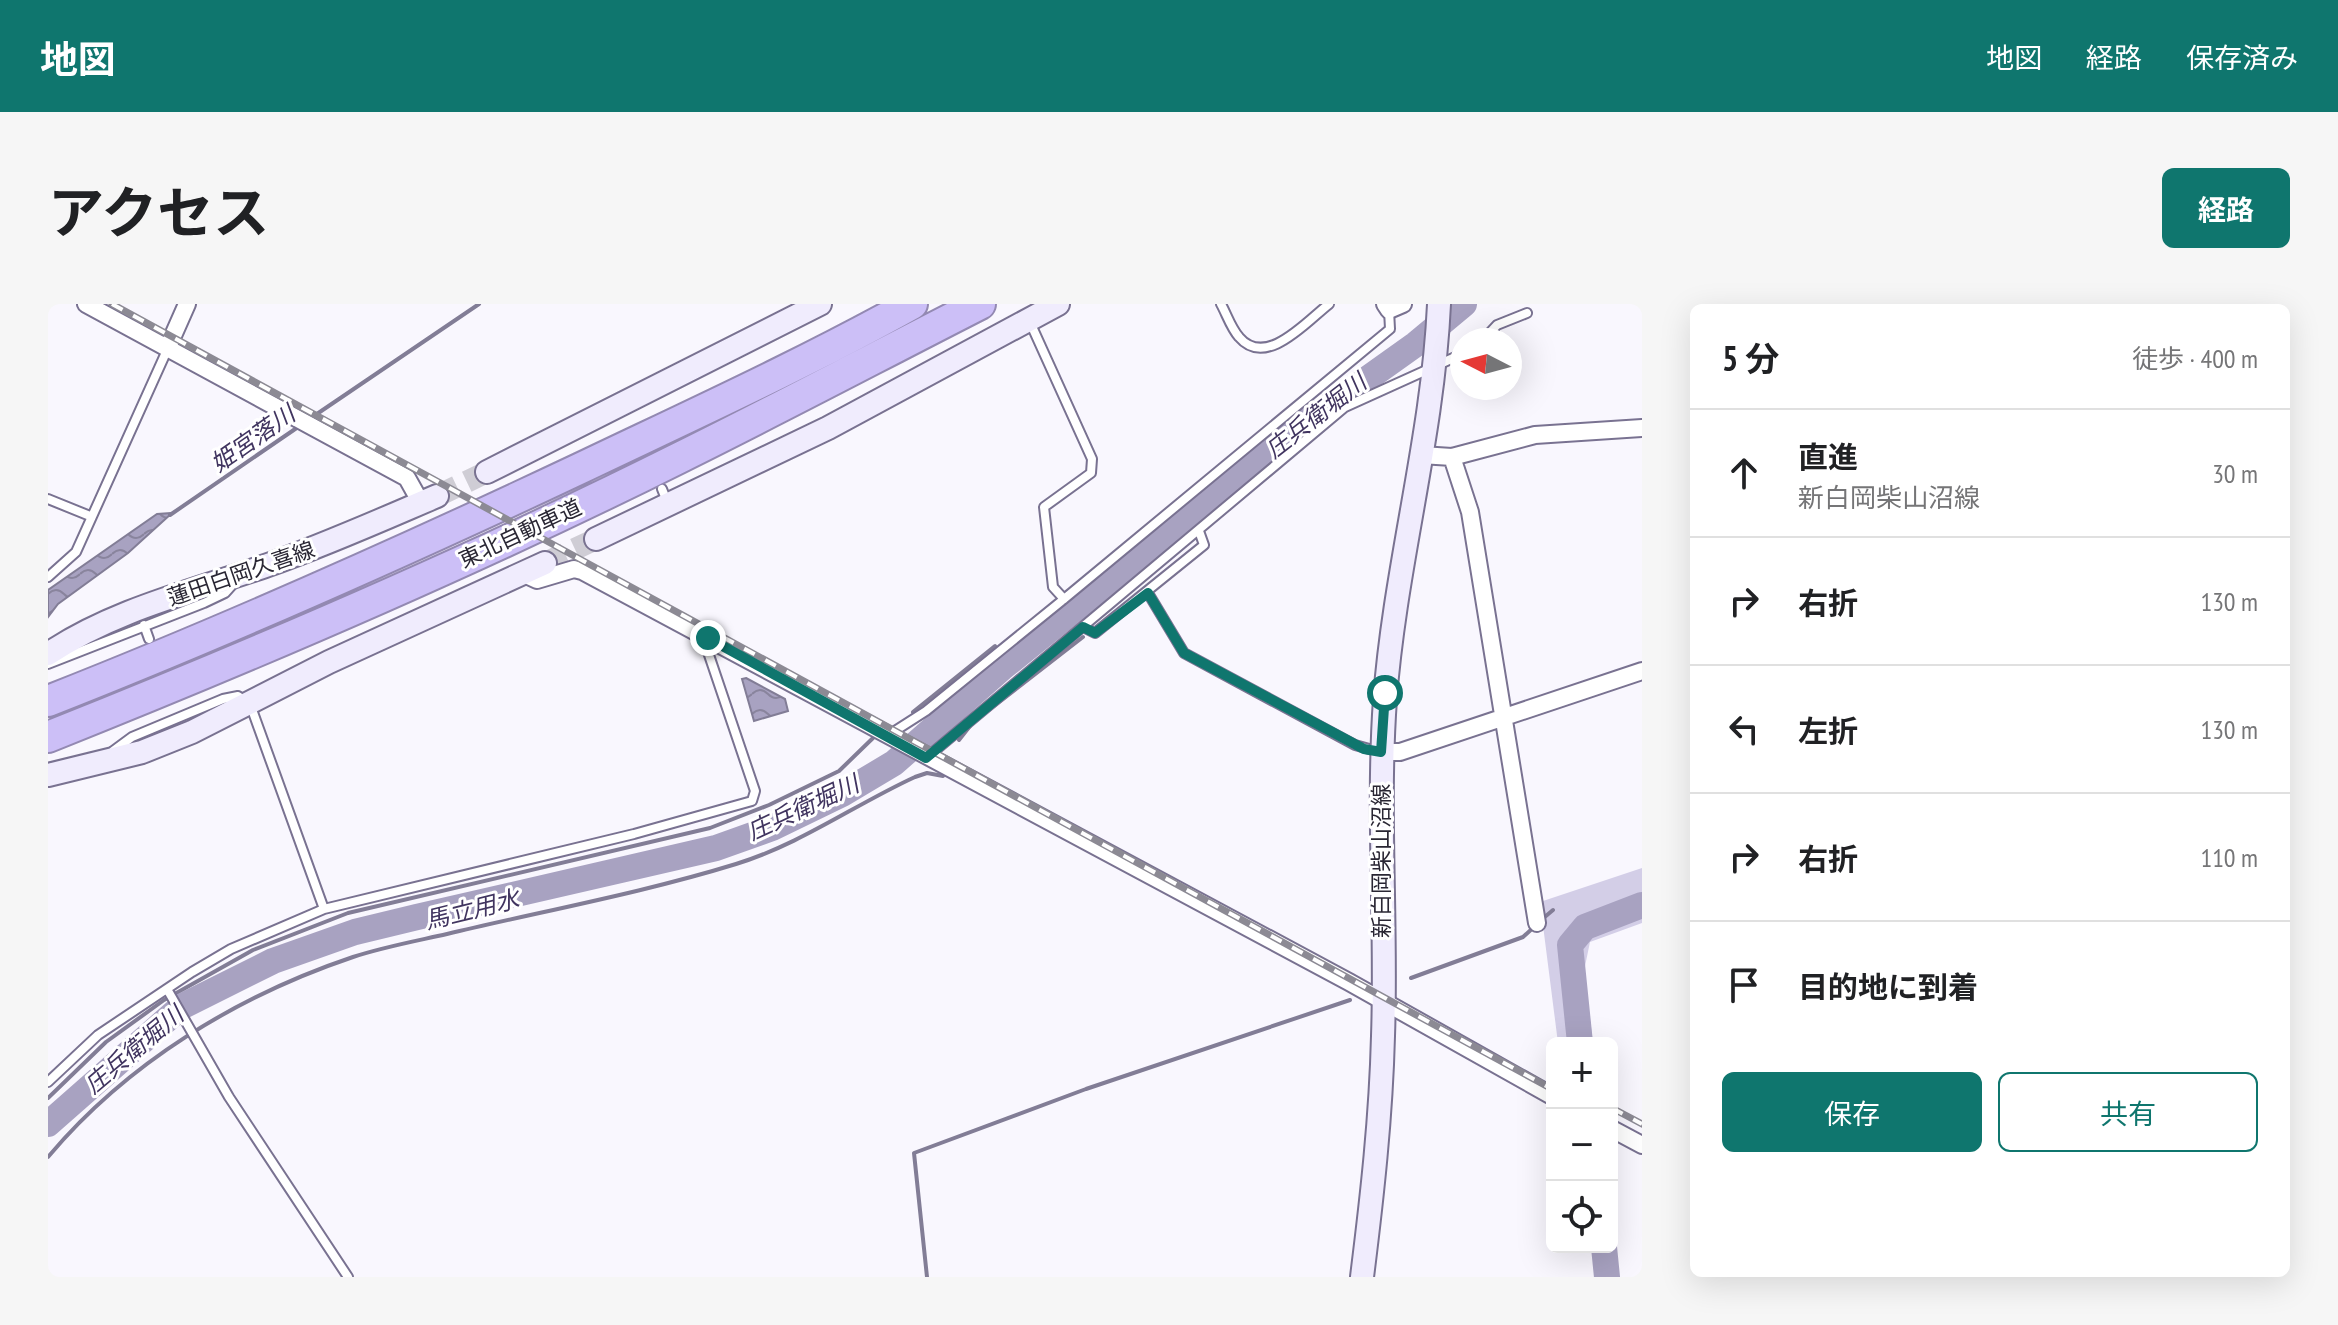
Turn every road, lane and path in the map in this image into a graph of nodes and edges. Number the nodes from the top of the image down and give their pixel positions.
1 (86, 304) edge
2 (187, 304) edge
3 (820, 304) edge
4 (912, 304) edge
5 (980, 304) edge
6 (1058, 304) edge
7 (1221, 304) edge
8 (1329, 304) edge
9 (1439, 304) edge
10 (1392, 306) edge
11 (1527, 313) dead end
12 (1029, 319) junction
13 (1494, 328) edge
14 (168, 347) junction
15 (1450, 356) edge
16 (1436, 359) junction
17 (1642, 428) edge
18 (1421, 455) junction
19 (1452, 457) junction
20 (487, 472) tunnel mouth
21 (48, 499) edge
22 (429, 499) joint
23 (90, 516) junction
24 (1199, 531) junction
25 (596, 539) tunnel mouth
26 (545, 563) tunnel mouth
27 (242, 574) junction
28 (524, 574) junction
29 (48, 577) edge
30 (1148, 593) junction
31 (1064, 599) junction
32 (144, 625) junction
33 (1083, 627) junction
34 (708, 638) junction
35 (149, 639) dead end
36 (48, 654) edge
37 (48, 664) edge
38 (1642, 671) edge
39 (48, 701) edge
40 (250, 704) junction
41 (178, 707) dead end
42 (1505, 716) junction
43 (181, 718) junction
44 (48, 737) edge
45 (890, 738) junction
46 (1381, 752) junction
47 (922, 756) junction
48 (101, 760) junction
49 (48, 775) edge
50 (324, 909) junction
51 (1537, 923) dead end
52 (167, 989) junction
53 (1383, 1001) junction
54 (48, 1082) edge
55 (1546, 1093) edge
56 (1618, 1132) edge
57 (1642, 1145) edge
58 (348, 1277) edge
59 (1362, 1277) edge

1 - 14 street
2 - 14 street
3 - 20 street
4 - 39 highway, 東北自動車道
5 - 44 highway, 東北自動車道
6 - 12 street
7 - 8 lane
9 - 16 street, 新白岡柴山沼線
10 - 31 lane
11 - 13 lane
12 - 25 street
12 - 31 lane
14 - 22 street
14 - 23 lane
15 - 16 lane
16 - 18 street, 新白岡柴山沼線
16 - 24 lane
17 - 19 street
18 - 19 street
18 - 46 street, 新白岡柴山沼線
19 - 42 street
21 - 23 lane
22 - 27 street, 蓮田白岡久喜線
23 - 29 lane
24 - 30 lane
24 - 33 lane
26 - 28 street
27 - 32 lane
27 - 36 street, 蓮田白岡久喜線
28 - 34 street
28 - 40 street
30 - 33 lane
30 - 46 lane
31 - 45 lane
32 - 35 lane
32 - 37 lane
33 - 47 lane
34 - 45 street
34 - 50 lane
38 - 42 street
40 - 43 lane
40 - 48 street
40 - 50 lane
41 - 43 lane
42 - 46 street
42 - 51 street
43 - 48 lane
45 - 47 street
46 - 53 street, 新白岡柴山沼線
47 - 53 street
48 - 49 street
50 - 52 lane
52 - 54 lane
52 - 58 lane
53 - 55 street
53 - 59 street, 新白岡柴山沼線
56 - 57 street

